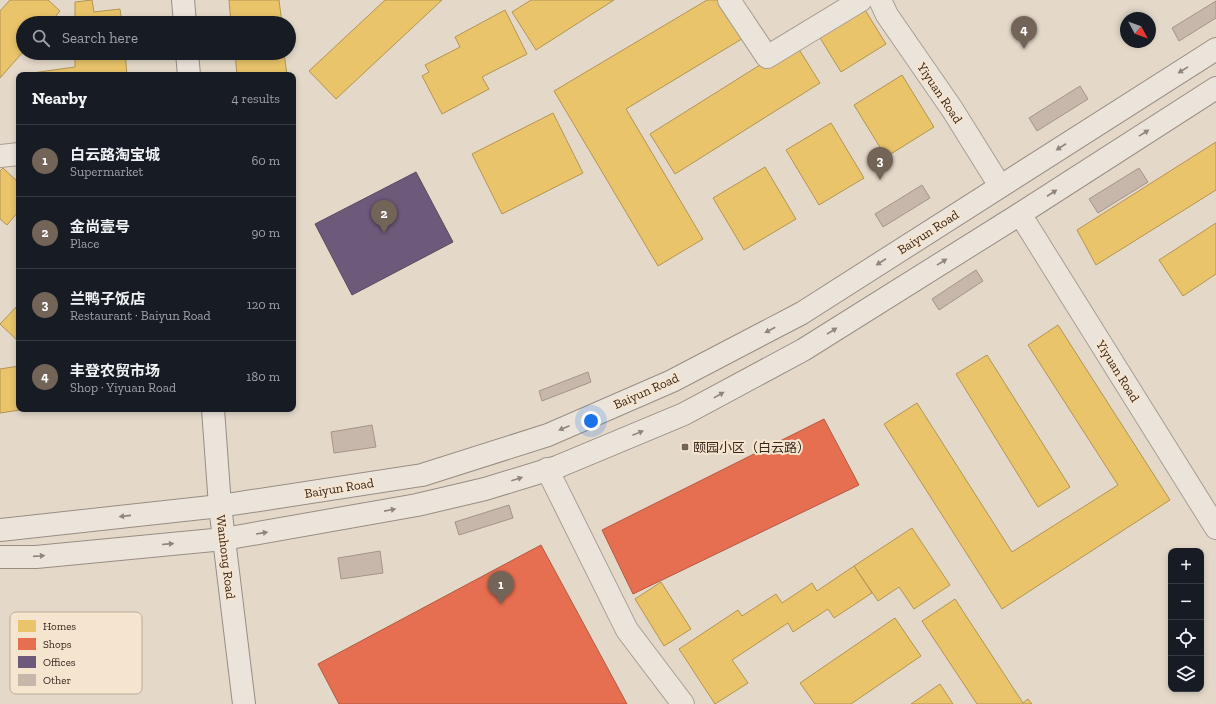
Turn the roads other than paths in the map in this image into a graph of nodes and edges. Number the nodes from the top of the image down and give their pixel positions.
1 (183, 0) edge
2 (729, 0) edge
3 (861, 0) edge
4 (880, 0) edge
5 (184, 16) edge
6 (1216, 49) edge
7 (188, 60) edge
8 (189, 72) edge
9 (1216, 88) edge
10 (16, 154) edge
11 (0, 156) edge
12 (1000, 186) junction
13 (1020, 214) junction
14 (213, 412) edge
15 (547, 469) junction
16 (220, 506) junction
17 (1216, 528) edge
18 (0, 530) edge
19 (224, 539) junction
20 (0, 557) edge
21 (244, 704) edge
22 (683, 704) edge

1 - 5 main road
2 - 3 main road
4 - 12 main road, Yiyuan Road
6 -> 12 main road, Baiyun Road
7 - 8 main road
13 -> 9 main road
10 - 11 main road
12 -> 16 main road, Baiyun Road
15 -> 13 main road
13 - 17 main road, Yiyuan Road
14 - 16 main road, Wanhong Road
19 -> 15 main road
15 - 22 main road
16 -> 18 main road, Baiyun Road
16 - 19 main road, Wanhong Road
20 -> 19 main road
19 - 21 main road, Wanhong Road

